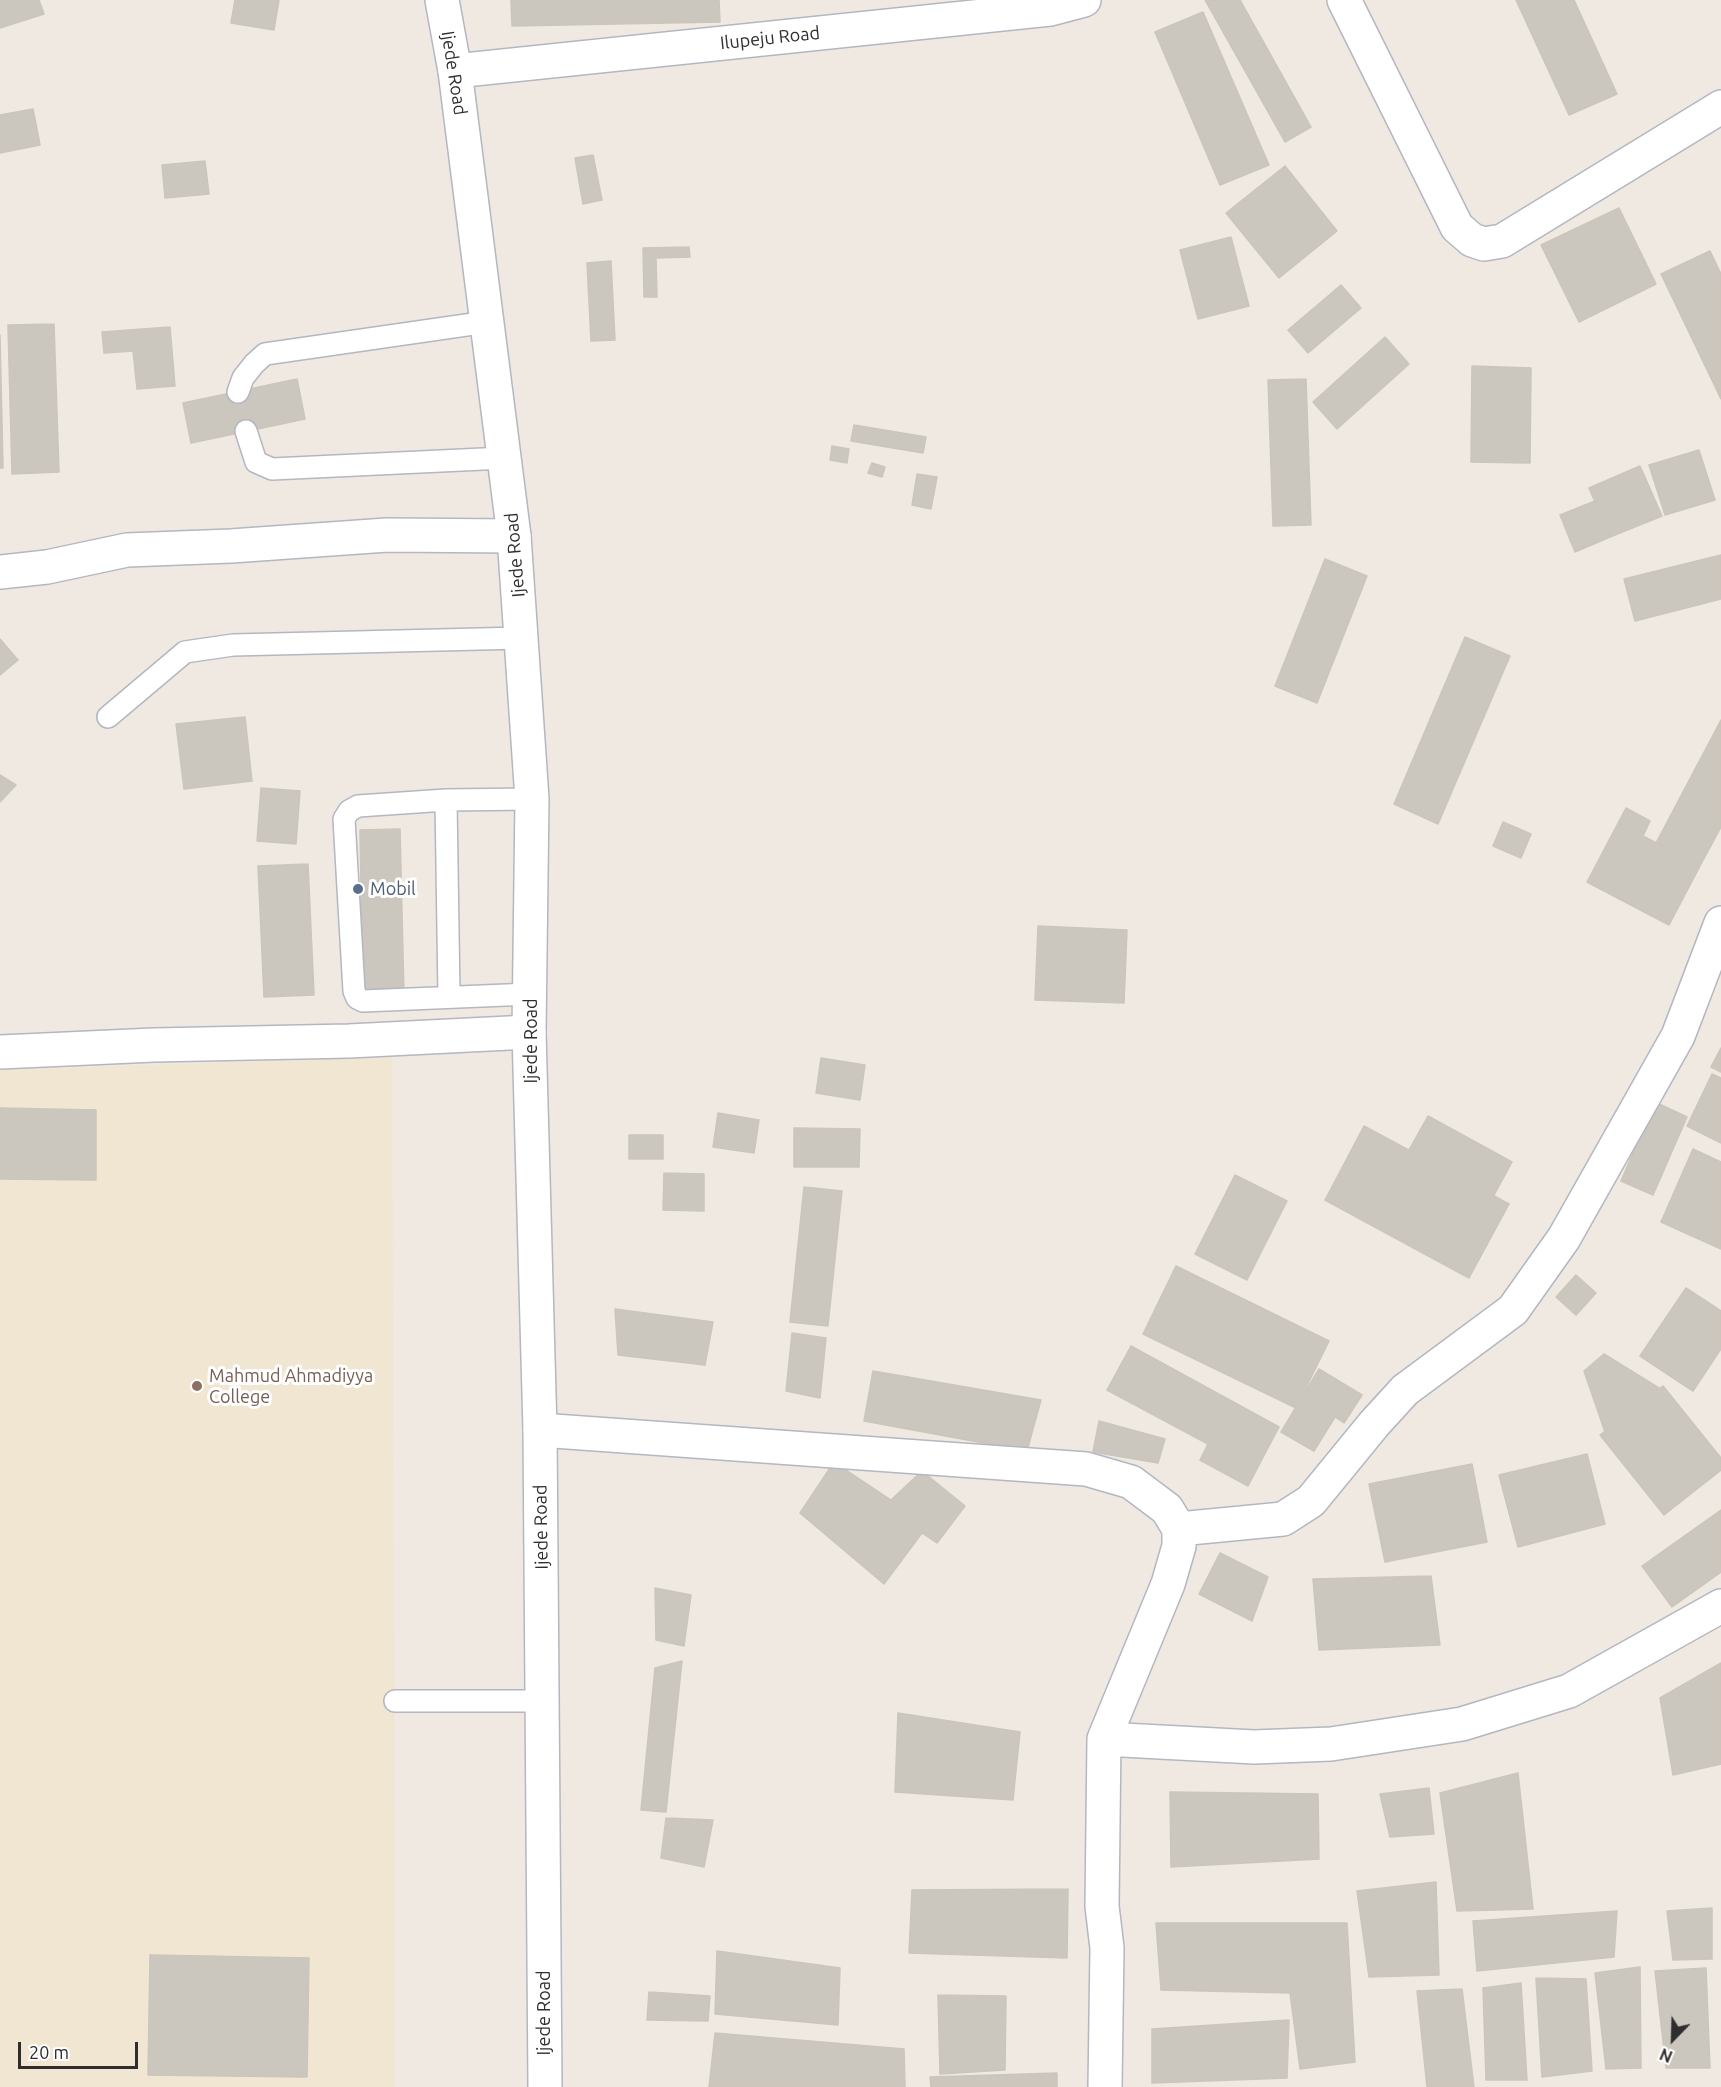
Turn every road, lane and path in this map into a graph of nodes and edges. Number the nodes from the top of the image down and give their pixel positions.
1 (442, 0) edge
2 (1083, 0) edge
3 (1344, 0) edge
4 (455, 71) junction
5 (1721, 107) edge
6 (487, 322) junction
7 (238, 392) dead end
8 (246, 431) dead end
9 (504, 458) junction
10 (514, 536) junction
11 (0, 572) edge
12 (521, 638) junction
13 (108, 717) dead end
14 (532, 799) junction
15 (447, 800) junction
16 (1717, 944) edge
17 (530, 994) junction
18 (449, 998) junction
19 (529, 1032) junction
20 (0, 1052) edge
21 (540, 1430) junction
22 (1179, 1528) junction
23 (1721, 1606) edge
24 (394, 1701) dead end
25 (542, 1701) junction
26 (1104, 1739) junction
27 (544, 2087) edge
28 (1106, 2087) edge

1 - 4 street, Ijede Road
2 - 4 street, Ilupeju Road
3 - 5 street
4 - 6 street, Ijede Road
6 - 7 lane
6 - 9 street, Ijede Road
8 - 9 lane
9 - 10 street, Ijede Road
10 - 11 street
10 - 12 street, Ijede Road
12 - 13 lane
12 - 14 street, Ijede Road
14 - 15 lane
14 - 17 street, Ijede Road
15 - 18 lane
15 - 18 lane
16 - 22 street
17 - 18 lane
17 - 19 street, Ijede Road
19 - 20 street
19 - 21 street, Ijede Road
21 - 22 street
21 - 25 street, Ijede Road
22 - 26 street
23 - 26 street
24 - 25 lane
25 - 27 street, Ijede Road
26 - 28 street

